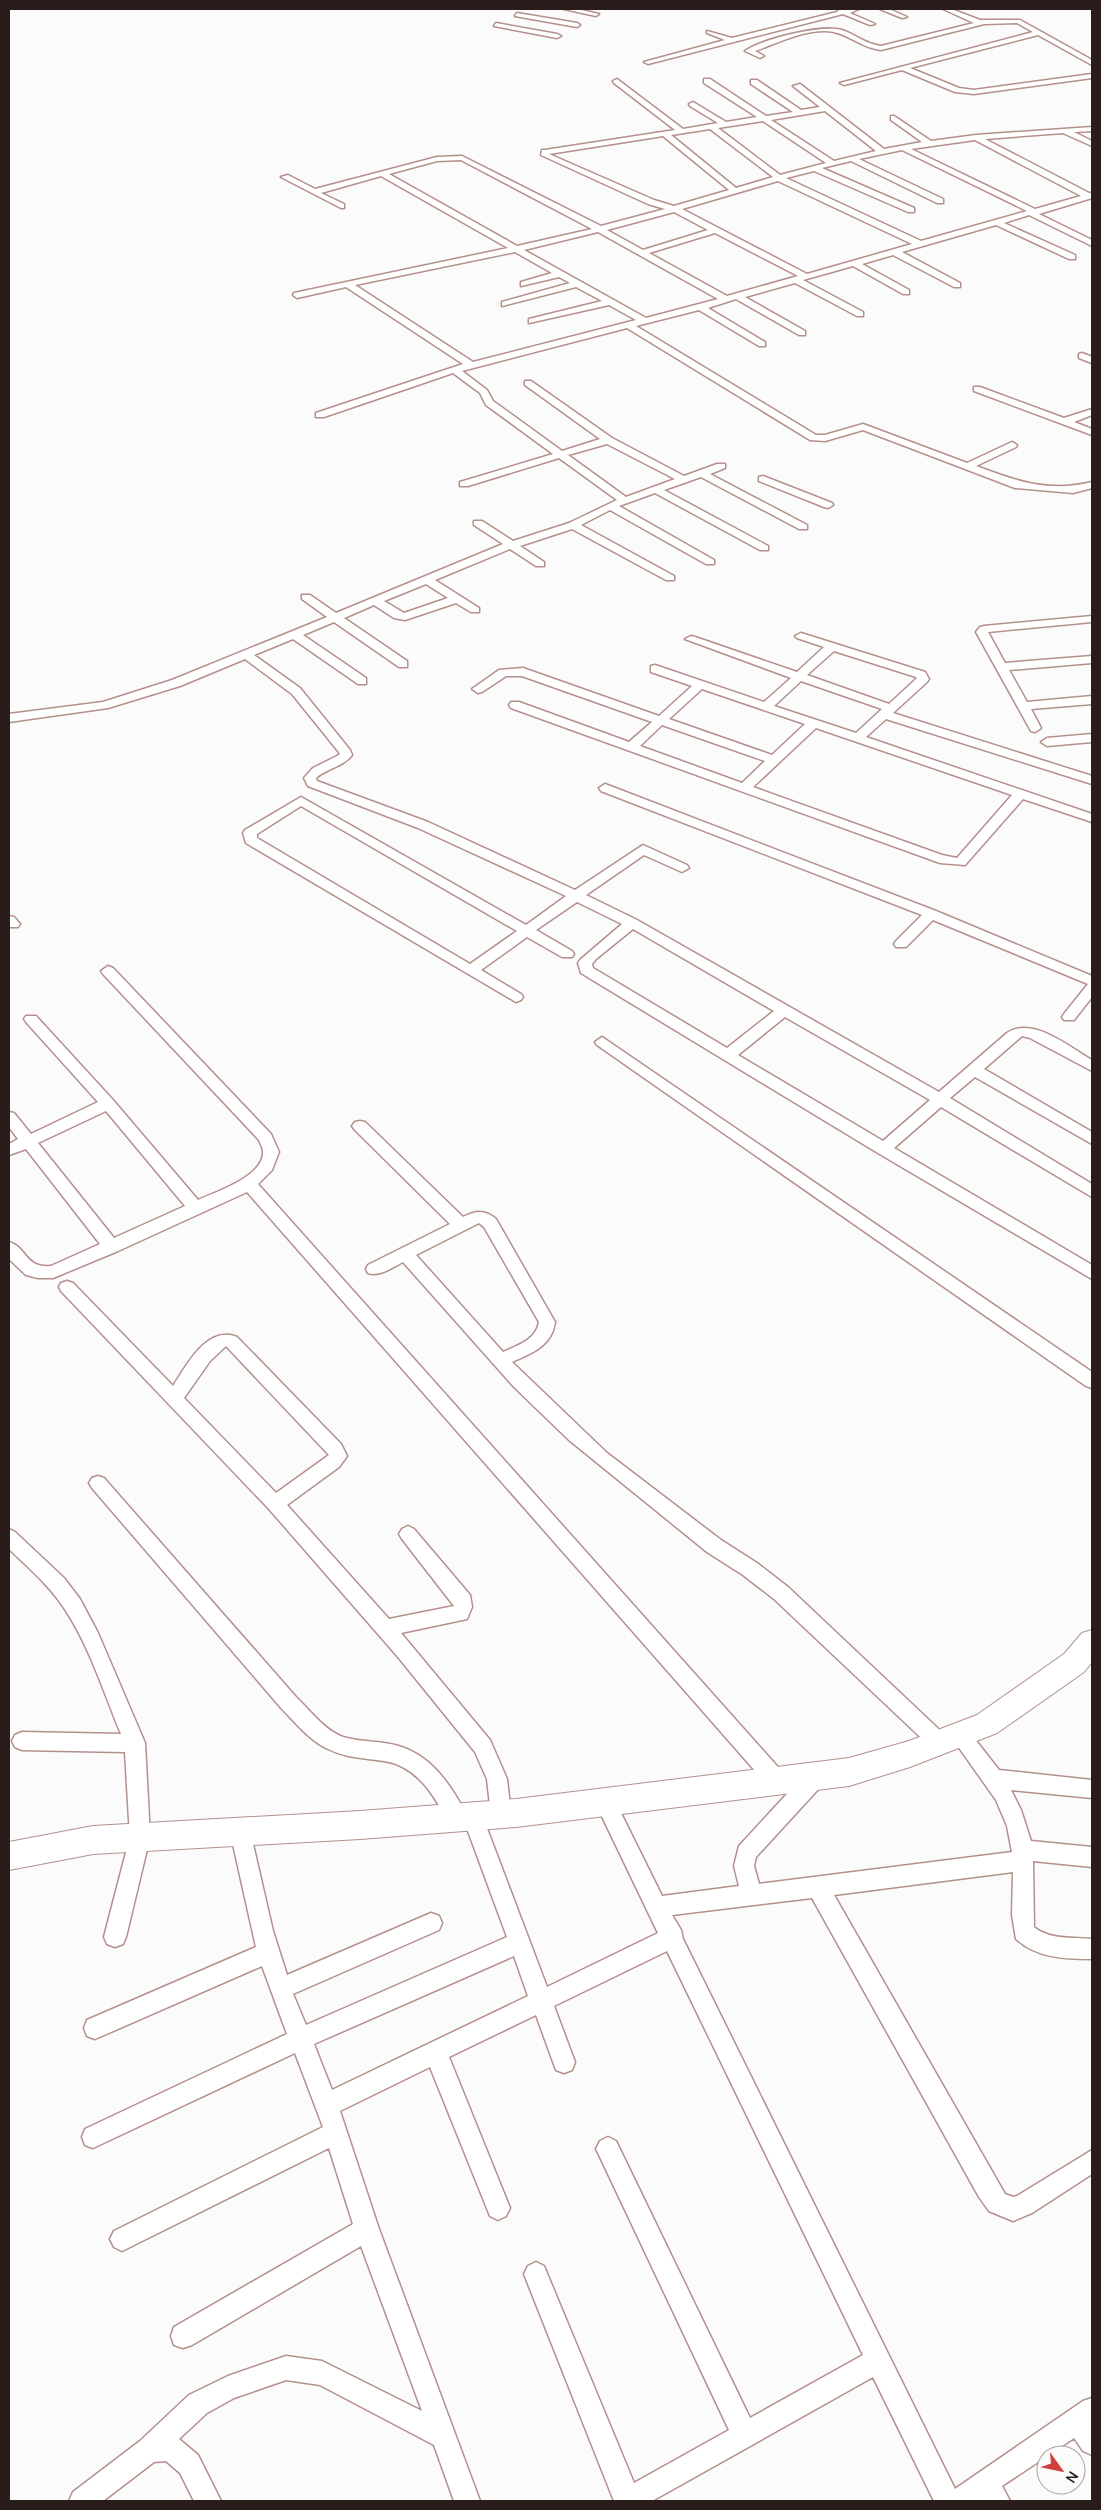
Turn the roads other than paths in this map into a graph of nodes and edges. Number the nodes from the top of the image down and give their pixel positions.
1 (565, 9) edge
2 (833, 9) edge
3 (856, 9) edge
4 (883, 9) edge
5 (946, 9) edge
6 (842, 12) junction
7 (596, 14) dead end
8 (800, 14) dead end
9 (518, 15) dead end
10 (904, 16) dead end
11 (545, 20) junction
12 (814, 20) junction
13 (774, 21) dead end
14 (981, 22) junction
15 (872, 24) dead end
16 (496, 25) dead end
17 (577, 25) dead end
18 (788, 26) junction
19 (834, 27) dead end
20 (745, 28) dead end
21 (526, 31) junction
22 (708, 32) dead end
23 (1039, 32) junction
24 (760, 34) junction
25 (802, 35) junction
26 (516, 36) dead end
27 (557, 36) dead end
28 (815, 40) dead end
29 (731, 41) junction
30 (775, 41) junction
31 (783, 46) dead end
32 (749, 48) dead end
33 (760, 56) dead end
34 (648, 62) dead end
35 (1092, 63) edge
36 (902, 68) junction
37 (1092, 76) edge
38 (617, 81) dead end
39 (707, 81) dead end
40 (754, 82) dead end
41 (844, 83) dead end
42 (797, 86) dead end
43 (693, 104) dead end
44 (824, 109) junction
45 (800, 113) junction
46 (763, 118) junction
47 (894, 118) dead end
48 (724, 124) junction
49 (711, 126) junction
50 (1092, 129) edge
51 (1062, 130) junction
52 (681, 131) junction
53 (665, 134) junction
54 (976, 138) junction
55 (930, 144) junction
56 (1092, 144) edge
57 (904, 148) junction
58 (882, 152) junction
59 (852, 159) junction
60 (834, 164) junction
61 (817, 169) junction
62 (383, 174) junction
63 (285, 177) dead end
64 (779, 178) junction
65 (314, 192) junction
66 (736, 192) junction
67 (1090, 196) edge
68 (940, 201) dead end
69 (340, 206) dead end
70 (675, 209) junction
71 (911, 210) dead end
72 (1034, 213) junction
73 (998, 223) junction
74 (599, 229) junction
75 (716, 230) junction
76 (1092, 243) edge
77 (920, 244) junction
78 (518, 248) junction
79 (895, 252) junction
80 (642, 253) junction
81 (1072, 257) dead end
82 (854, 263) junction
83 (562, 274) junction
84 (801, 278) junction
85 (579, 283) junction
86 (348, 284) junction
87 (524, 284) dead end
88 (957, 285) dead end
89 (906, 292) dead end
90 (297, 295) dead end
91 (737, 296) junction
92 (725, 299) junction
93 (611, 302) junction
94 (505, 304) dead end
95 (700, 306) junction
96 (860, 314) dead end
97 (644, 321) junction
98 (532, 322) dead end
99 (628, 325) junction
100 (802, 333) dead end
101 (762, 344) dead end
102 (1082, 356) dead end
103 (1092, 360) edge
104 (472, 366) junction
105 (455, 370) junction
106 (528, 383) dead end
107 (977, 389) dead end
108 (1092, 412) edge
109 (320, 415) dead end
110 (1063, 422) junction
111 (1092, 432) edge
112 (608, 440) junction
113 (1012, 445) dead end
114 (559, 455) junction
115 (721, 466) dead end
116 (966, 467) junction
117 (701, 473) junction
118 (763, 478) dead end
119 (684, 479) junction
120 (464, 484) dead end
121 (1092, 485) edge
122 (655, 489) junction
123 (808, 498) junction
124 (625, 501) junction
125 (610, 506) junction
126 (828, 506) dead end
127 (777, 513) junction
128 (478, 523) dead end
129 (573, 525) junction
130 (803, 527) dead end
131 (510, 545) junction
132 (764, 548) dead end
133 (710, 562) dead end
134 (540, 564) dead end
135 (670, 578) dead end
136 (427, 580) junction
137 (306, 597) dead end
138 (456, 598) junction
139 (377, 602) junction
140 (475, 610) dead end
141 (337, 618) junction
142 (1092, 619) edge
143 (295, 635) junction
144 (801, 636) dead end
145 (691, 639) dead end
146 (832, 646) junction
147 (247, 655) junction
148 (1092, 659) edge
149 (403, 664) dead end
150 (1002, 667) junction
151 (655, 670) dead end
152 (798, 676) junction
153 (362, 680) dead end
154 (700, 685) junction
155 (478, 690) dead end
156 (1092, 700) edge
157 (515, 705) dead end
158 (1023, 706) junction
159 (766, 707) junction
160 (887, 711) junction
161 (9, 718) edge
162 (660, 720) junction
163 (815, 722) junction
164 (1035, 728) dead end
165 (858, 738) junction
166 (1092, 738) edge
167 (1047, 742) dead end
168 (630, 747) junction
169 (774, 760) junction
170 (1092, 780) edge
171 (605, 788) dead end
172 (744, 788) junction
173 (1021, 793) junction
174 (1092, 818) edge
175 (682, 868) dead end
176 (576, 896) junction
177 (931, 914) junction
178 (632, 923) junction
179 (528, 931) junction
180 (901, 944) dead end
181 (567, 954) dead end
182 (108, 970) dead end
183 (471, 970) junction
184 (1092, 981) edge
185 (1092, 988) edge
186 (516, 997) dead end
187 (783, 1011) junction
188 (1068, 1017) dead end
189 (31, 1019) dead end
190 (602, 1042) dead end
191 (727, 1056) junction
192 (1092, 1066) edge
193 (974, 1070) junction
194 (940, 1099) junction
195 (108, 1104) junction
196 (9, 1117) edge
197 (360, 1126) dead end
198 (1092, 1139) edge
199 (29, 1141) junction
200 (9, 1150) edge
201 (883, 1150) junction
202 (249, 1184) junction
203 (1092, 1191) edge
204 (195, 1208) junction
205 (460, 1225) junction
206 (112, 1247) junction
207 (9, 1248) edge
208 (405, 1253) junction
209 (374, 1269) dead end
210 (1092, 1273) edge
211 (67, 1286) dead end
212 (501, 1360) junction
213 (1092, 1381) edge
214 (174, 1397) junction
215 (98, 1483) dead end
216 (275, 1504) junction
217 (408, 1534) dead end
218 (9, 1537) edge
219 (385, 1628) junction
220 (1092, 1642) edge
221 (950, 1739) junction
222 (22, 1741) dead end
223 (135, 1743) junction
224 (816, 1777) junction
225 (995, 1779) junction
226 (778, 1782) junction
227 (1092, 1789) edge
228 (605, 1802) junction
229 (477, 1816) junction
230 (240, 1831) junction
231 (140, 1837) junction
232 (1022, 1855) junction
233 (9, 1856) edge
234 (1092, 1857) edge
235 (818, 1887) junction
236 (752, 1895) junction
237 (657, 1907) junction
238 (430, 1922) dead end
239 (115, 1937) dead end
240 (673, 1937) junction
241 (520, 1942) junction
242 (1092, 1949) edge
243 (269, 1952) junction
244 (280, 1989) junction
245 (542, 2001) junction
246 (95, 2028) dead end
247 (300, 2039) junction
248 (436, 2053) junction
249 (564, 2062) dead end
250 (327, 2105) junction
251 (336, 2133) junction
252 (93, 2137) dead end
253 (608, 2149) dead end
254 (1092, 2160) edge
255 (498, 2208) dead end
256 (367, 2229) junction
257 (122, 2239) dead end
258 (536, 2274) dead end
259 (183, 2336) dead end
260 (877, 2361) junction
261 (1085, 2415) edge
262 (745, 2435) junction
263 (445, 2437) junction
264 (1092, 2442) edge
265 (149, 2450) junction
266 (991, 2492) edge
267 (82, 2501) edge
268 (208, 2501) edge
269 (467, 2501) edge
270 (627, 2501) edge
271 (947, 2501) edge
272 (959, 2501) edge

1 - 7 street
1 - 11 street
2 - 6 street
3 - 6 street
4 - 10 street
5 - 14 street
6 - 12 street
6 - 15 street
8 - 12 street
9 - 11 street
11 - 17 street
11 - 21 street
12 - 18 street
12 - 19 street
13 - 18 street
14 - 23 street
14 - 25 street
16 - 21 street
18 - 24 street
20 - 24 street
21 - 26 street
21 - 27 street
22 - 29 street
23 - 35 street
23 - 36 street
24 - 29 street
24 - 30 street
25 - 28 street
25 - 30 street
29 - 32 street
29 - 34 street
30 - 31 street
30 - 33 street
36 - 37 street
36 - 41 street
38 - 52 street
39 - 46 street
40 - 45 street
42 - 44 street
43 - 48 street
44 - 45 street
44 - 58 street
45 - 46 street
46 - 48 street
46 - 60 street
47 - 55 street
48 - 49 street
49 - 52 street
49 - 64 street
50 - 51 street
51 - 54 street
51 - 56 street
52 - 53 street
53 - 66 street
53 - 70 street
54 - 55 street
54 - 67 street
55 - 57 street
57 - 58 street
57 - 72 street
58 - 59 street
59 - 60 street
59 - 68 street
60 - 61 street
61 - 64 street
61 - 71 street
62 - 65 street
62 - 74 street
62 - 78 street
63 - 65 street
64 - 66 street
64 - 77 street
65 - 69 street
66 - 70 street
67 - 72 street
70 - 74 street
70 - 75 street
72 - 73 street
72 - 76 street
73 - 77 street
73 - 81 street
74 - 78 street
74 - 80 street
75 - 80 street
75 - 84 street
77 - 79 street
78 - 83 street
78 - 86 street
79 - 82 street
79 - 88 street
80 - 92 street
82 - 84 street
82 - 89 street
83 - 85 street
83 - 87 street
84 - 91 street
84 - 96 street
85 - 93 street
85 - 94 street
86 - 90 street
86 - 104 street
91 - 92 street
91 - 100 street
92 - 95 street
93 - 97 street
93 - 98 street
95 - 97 street
95 - 101 street
97 - 99 street
99 - 104 street
99 - 116 street
102 - 103 street
104 - 105 street
105 - 109 street
105 - 114 street
106 - 112 street
107 - 110 street
108 - 110 street
110 - 111 street
112 - 114 street
112 - 119 street
113 - 116 street
114 - 120 street
114 - 124 street
115 - 117 street
116 - 121 street
117 - 119 street
117 - 127 street
118 - 123 street
119 - 122 street
122 - 124 street
122 - 132 street
123 - 126 street
123 - 127 street
124 - 125 street
125 - 129 street
125 - 133 street
127 - 130 street
128 - 131 street
129 - 131 street
129 - 135 street
131 - 134 street
131 - 136 street
136 - 138 street
136 - 139 street
137 - 141 street
138 - 139 street
138 - 140 street
139 - 141 street
141 - 143 street
141 - 149 street
142 - 150 street
143 - 147 street
143 - 153 street
144 - 146 street
145 - 152 street
146 - 152 street
146 - 160 street
147 - 161 street
147 - 176 street
148 - 150 street
150 - 158 street
151 - 154 street
152 - 159 street
152 - 160 street
154 - 159 street
154 - 162 street
155 - 162 street
156 - 158 street
157 - 168 street
158 - 164 street
159 - 163 street
160 - 165 street
160 - 170 street
162 - 168 street
162 - 169 street
163 - 165 street
163 - 169 street
165 - 173 street
166 - 167 street
168 - 172 street
169 - 172 street
171 - 177 street
172 - 173 street
173 - 174 street
175 - 176 street
176 - 178 street
176 - 179 street
177 - 180 street
177 - 184 street
178 - 187 street
178 - 191 street
179 - 181 street
179 - 183 street
179 - 183 street
182 - 202 street
183 - 186 street
185 - 188 street
187 - 191 street
187 - 194 street
189 - 195 street
190 - 213 street
191 - 201 street
192 - 193 street
193 - 194 street
193 - 198 street
194 - 201 street
194 - 203 street
195 - 199 street
195 - 204 street
196 - 199 street
197 - 205 street
199 - 200 street
199 - 206 street
201 - 210 street
202 - 204 street
202 - 226 street
204 - 206 street
205 - 208 street
205 - 212 street
206 - 207 street
208 - 209 street
208 - 212 street
211 - 214 street
212 - 221 street
214 - 216 street
214 - 216 street
215 - 229 street
216 - 219 street
217 - 219 street
218 - 223 street
219 - 229 street
220 - 221 main road
221 - 224 main road
221 - 225 street
222 - 223 street
223 - 231 street
224 - 226 main road
224 - 236 street
225 - 227 street
225 - 232 street
226 - 228 main road
228 - 229 main road
228 - 237 street
229 - 230 main road
229 - 241 street
230 - 231 main road
230 - 243 street
231 - 233 main road
231 - 239 street
232 - 234 street
232 - 235 street
232 - 242 street
235 - 236 street
235 - 254 street
236 - 237 street
237 - 240 street
238 - 244 street
240 - 245 street
240 - 260 street
241 - 245 street
241 - 247 street
243 - 244 street
243 - 246 street
244 - 247 street
245 - 248 street
245 - 249 street
247 - 250 street
247 - 252 street
248 - 250 street
248 - 255 street
250 - 251 street
251 - 256 street
251 - 257 street
253 - 262 street
256 - 259 street
256 - 263 street
258 - 270 street
260 - 262 street
260 - 271 street
261 - 264 street
261 - 266 street
262 - 270 street
263 - 265 street
263 - 269 street
265 - 267 street
265 - 268 street
266 - 272 street

